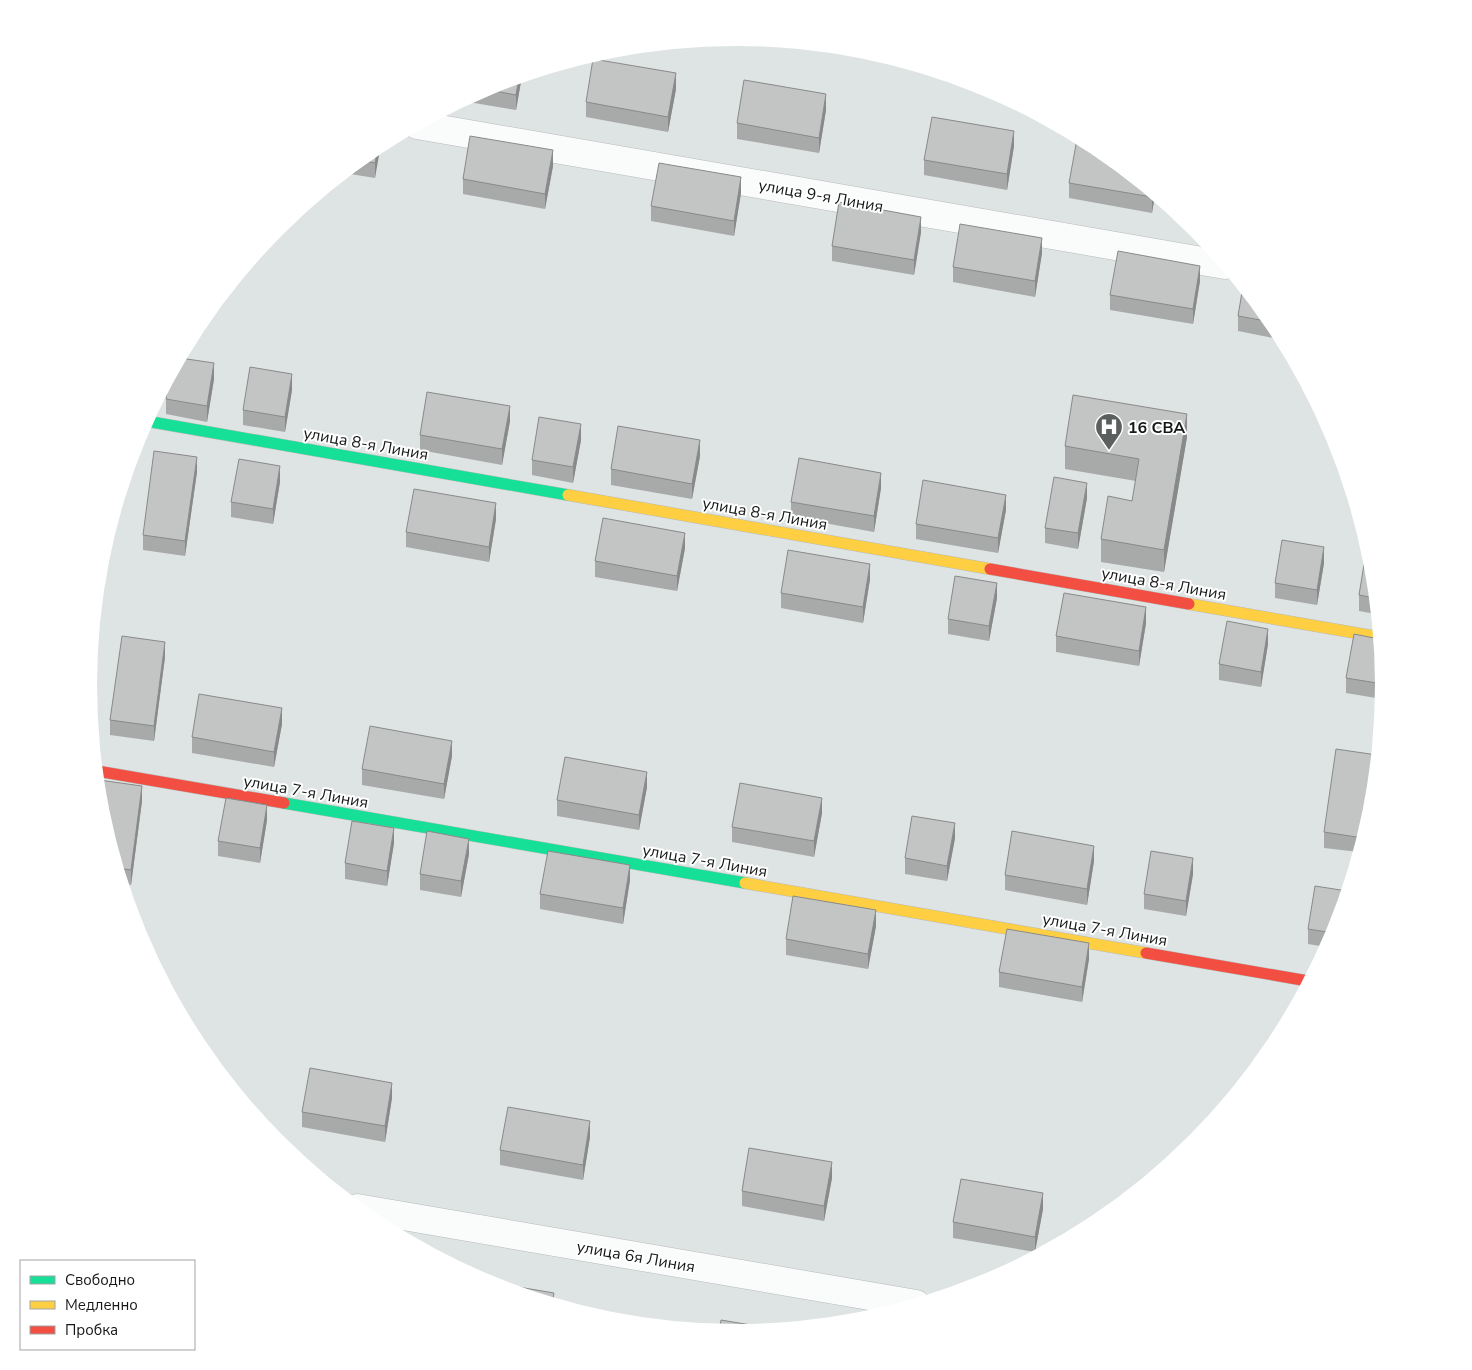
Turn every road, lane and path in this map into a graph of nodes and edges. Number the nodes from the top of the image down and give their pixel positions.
1 (427, 127) edge
2 (1215, 263) edge
3 (154, 422) edge
4 (1372, 636) edge
5 (104, 772) edge
6 (1302, 980) edge
7 (374, 1211) edge
8 (902, 1302) edge

1 - 2 street, улица 9-я Линия
3 - 4 street, улица 8-я Линия
5 - 6 street, улица 7-я Линия
7 - 8 street, улица 6я Линия

